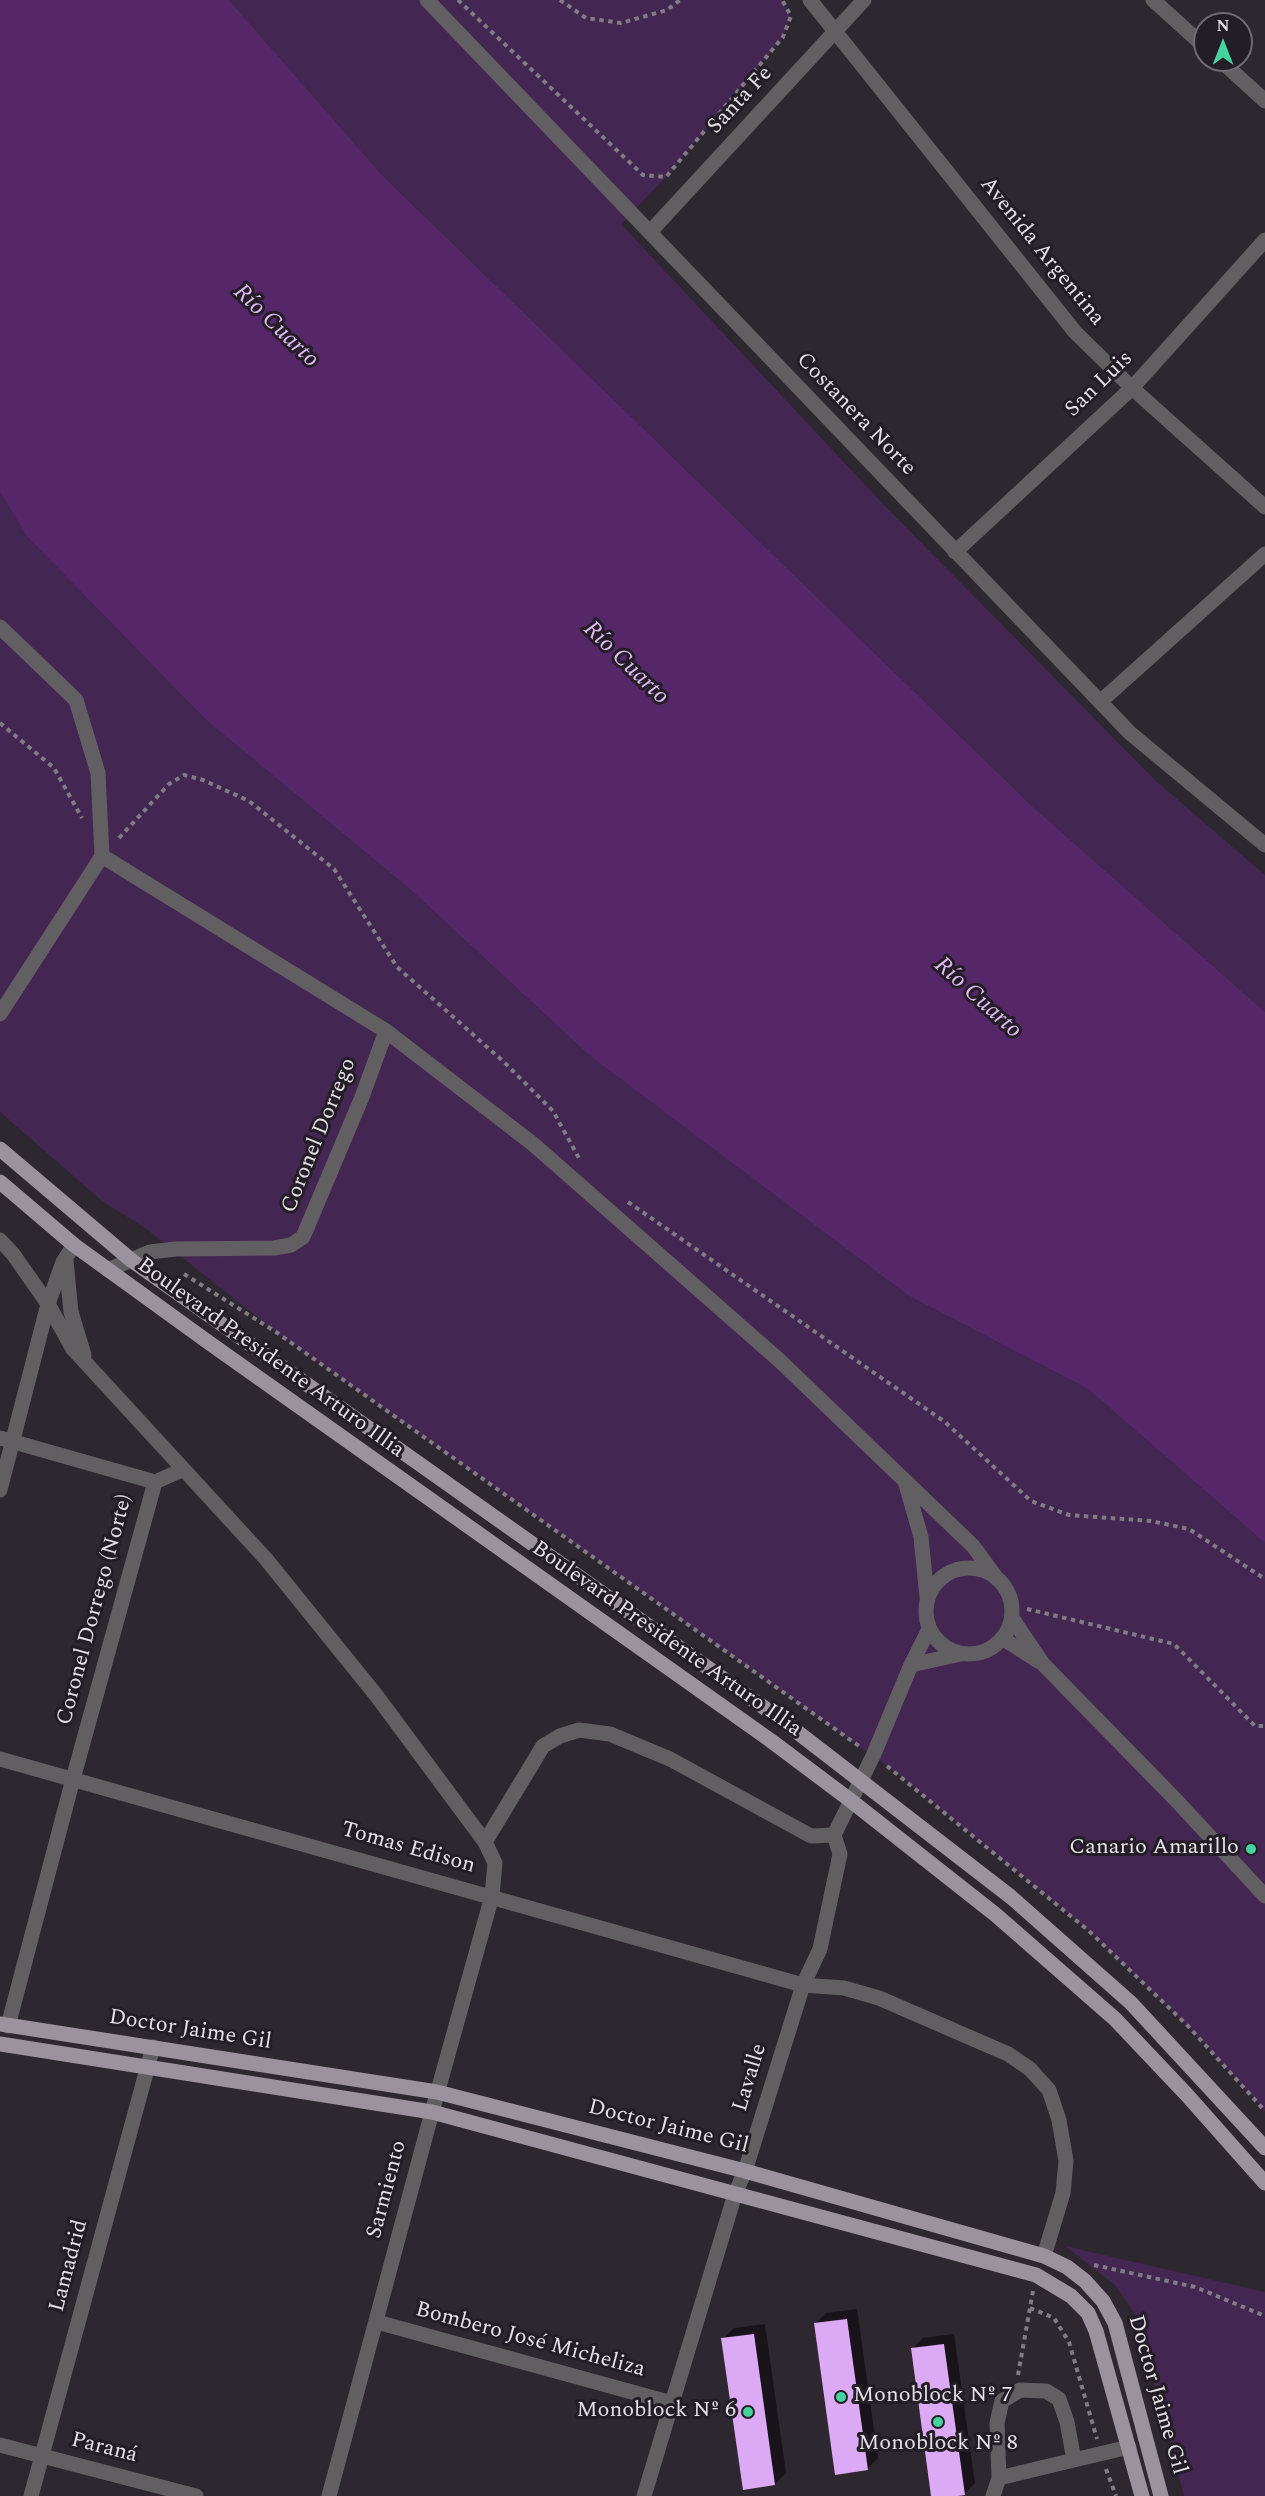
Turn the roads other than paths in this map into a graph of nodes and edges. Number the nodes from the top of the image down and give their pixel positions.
1 (427, 0) edge
2 (810, 0) edge
3 (864, 0) edge
4 (1153, 0) edge
5 (836, 31) junction
6 (1193, 36) edge
7 (1233, 72) edge
8 (1265, 101) edge
9 (650, 232) junction
10 (1265, 240) edge
11 (1132, 388) junction
12 (1265, 507) edge
13 (955, 552) junction
14 (1265, 554) edge
15 (0, 627) edge
16 (1100, 702) junction
17 (1265, 845) edge
18 (102, 856) junction
19 (0, 1014) edge
20 (386, 1031) junction
21 (0, 1149) edge
22 (0, 1182) edge
23 (0, 1240) edge
24 (74, 1245) junction
25 (66, 1258) junction
26 (130, 1260) junction
27 (108, 1269) junction
28 (48, 1304) junction
29 (87, 1364) junction
30 (7, 1440) edge
31 (182, 1470) junction
32 (905, 1481) junction
33 (154, 1482) junction
34 (0, 1490) edge
35 (995, 1576) junction
36 (927, 1597) junction
37 (1012, 1612) junction
38 (929, 1629) junction
39 (1002, 1638) junction
40 (963, 1654) junction
41 (1043, 1664) junction
42 (911, 1665) junction
43 (0, 1759) edge
44 (73, 1779) junction
45 (862, 1780) junction
46 (850, 1800) junction
47 (834, 1835) junction
48 (485, 1842) junction
49 (492, 1896) junction
50 (1265, 1896) edge
51 (803, 1985) junction
52 (4, 2025) edge
53 (0, 2044) edge
54 (153, 2047) junction
55 (148, 2066) junction
56 (437, 2092) junction
57 (432, 2112) junction
58 (1265, 2148) edge
59 (745, 2171) junction
60 (1265, 2183) edge
61 (735, 2193) junction
62 (1044, 2256) junction
63 (377, 2322) junction
64 (672, 2403) junction
65 (0, 2445) edge
66 (1129, 2447) junction
67 (42, 2457) junction
68 (1074, 2460) junction
69 (999, 2478) junction
70 (31, 2496) edge
71 (196, 2496) edge
72 (329, 2496) edge
73 (644, 2496) edge
74 (993, 2496) edge
75 (1142, 2496) edge
76 (1161, 2496) edge

1 - 9 street, Costanera Norte
2 - 5 street, Avenida Argentina
3 - 5 street, Santa Fe
4 - 6 street
5 - 9 street, Santa Fe
5 - 11 street, Avenida Argentina
7 - 8 street
9 - 13 street, Costanera Norte
10 - 11 street, San Luis
11 - 12 street, Avenida Argentina
11 - 13 street, San Luis
13 - 16 street, Costanera Norte
14 - 16 street
15 - 18 street
16 - 17 street, Costanera Norte
18 - 19 street
18 - 20 street
20 - 26 street, Coronel Dorrego
20 - 32 street
21 - 26 main road, Boulevard Presidente Arturo Illia
22 - 24 main road, Boulevard Presidente Arturo Illia
23 - 28 street, Sarmiento
24 - 25 street
24 - 27 main road, Boulevard Presidente Arturo Illia
25 - 28 street
25 - 29 street
26 - 27 street, Coronel Dorrego
26 - 45 main road, Boulevard Presidente Arturo Illia
27 - 46 main road, Boulevard Presidente Arturo Illia
28 - 29 street, Sarmiento
28 - 30 street
29 - 31 street, Sarmiento
30 - 33 street
30 - 34 street
31 - 33 street, Coronel Dorrego (Norte)
31 - 48 street, Sarmiento
32 - 35 street
32 - 36 street
33 - 44 street, Coronel Dorrego (Norte)
35 - 36 street
35 - 37 street
36 - 38 street
37 - 39 street
37 - 41 street
38 - 40 street
38 - 42 street
39 - 40 street
39 - 41 street
40 - 42 street
41 - 50 street
42 - 45 street
43 - 44 street, Tomas Edison
44 - 49 street, Tomas Edison
44 - 52 street
45 - 46 street
45 - 58 main road, Boulevard Presidente Arturo Illia
46 - 47 street
46 - 60 main road, Boulevard Presidente Arturo Illia
47 - 48 street
47 - 51 street, Lavalle
48 - 49 street, Sarmiento
49 - 51 street, Tomas Edison
49 - 56 street, Sarmiento
51 - 59 street, Lavalle
51 - 62 street, Tomas Edison
52 - 54 main road, Doctor Jaime Gil
53 - 55 main road, Doctor Jaime Gil
54 - 55 street, Lamadrid
54 - 56 main road, Doctor Jaime Gil
55 - 57 main road, Doctor Jaime Gil
55 - 67 street, Lamadrid
56 - 57 street, Sarmiento
56 - 59 main road, Doctor Jaime Gil
57 - 61 main road, Doctor Jaime Gil
57 - 63 street, Sarmiento
59 - 61 street, Lavalle
59 - 62 main road, Doctor Jaime Gil
61 - 64 street, Lavalle
61 - 66 main road, Doctor Jaime Gil
62 - 76 main road, Doctor Jaime Gil
63 - 64 street, Bombero José Micheliza
63 - 72 street, Sarmiento
64 - 73 street, Lavalle
65 - 67 street, Paraná
66 - 68 street
66 - 75 main road, Doctor Jaime Gil
67 - 70 street, Lamadrid
67 - 71 street, Paraná
68 - 69 street
68 - 69 street
69 - 74 street

